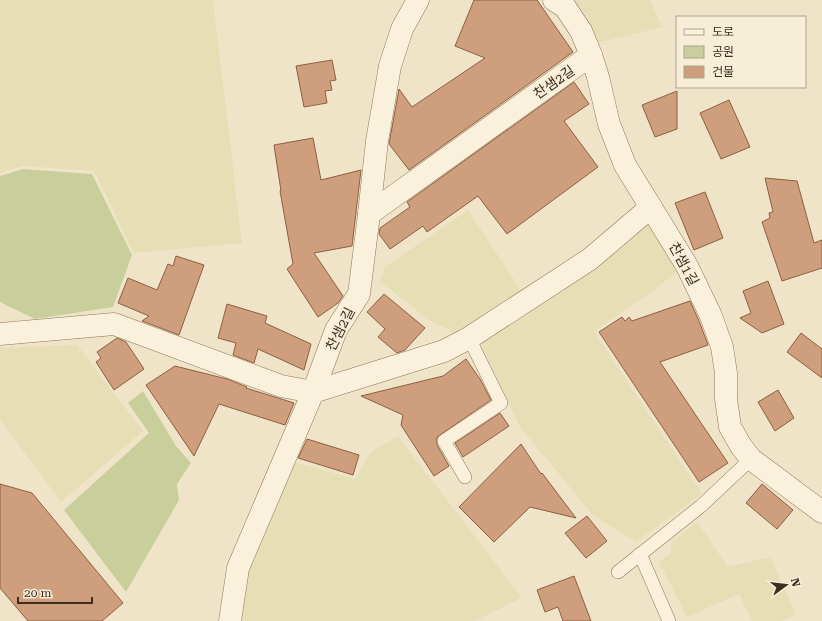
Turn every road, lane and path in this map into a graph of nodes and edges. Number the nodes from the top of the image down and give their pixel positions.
1 (418, 0) edge
2 (554, 0) edge
3 (591, 55) junction
4 (651, 207) junction
5 (369, 214) junction
6 (0, 334) edge
7 (469, 338) junction
8 (313, 392) junction
9 (752, 459) junction
10 (465, 477) dead end
11 (822, 512) edge
12 (640, 554) junction
13 (618, 572) dead end
14 (230, 621) edge
15 (669, 621) edge

1 - 5 street
2 - 3 street, 찬샘1길
3 - 4 street, 찬샘1길
3 - 5 street, 찬샘2길
4 - 7 street
4 - 9 street, 찬샘1길
5 - 8 street, 찬샘2길
6 - 8 street
7 - 8 street
7 - 10 lane
8 - 14 street, 찬샘2길
9 - 11 street, 찬샘1길
9 - 12 lane
12 - 13 lane
12 - 15 lane

